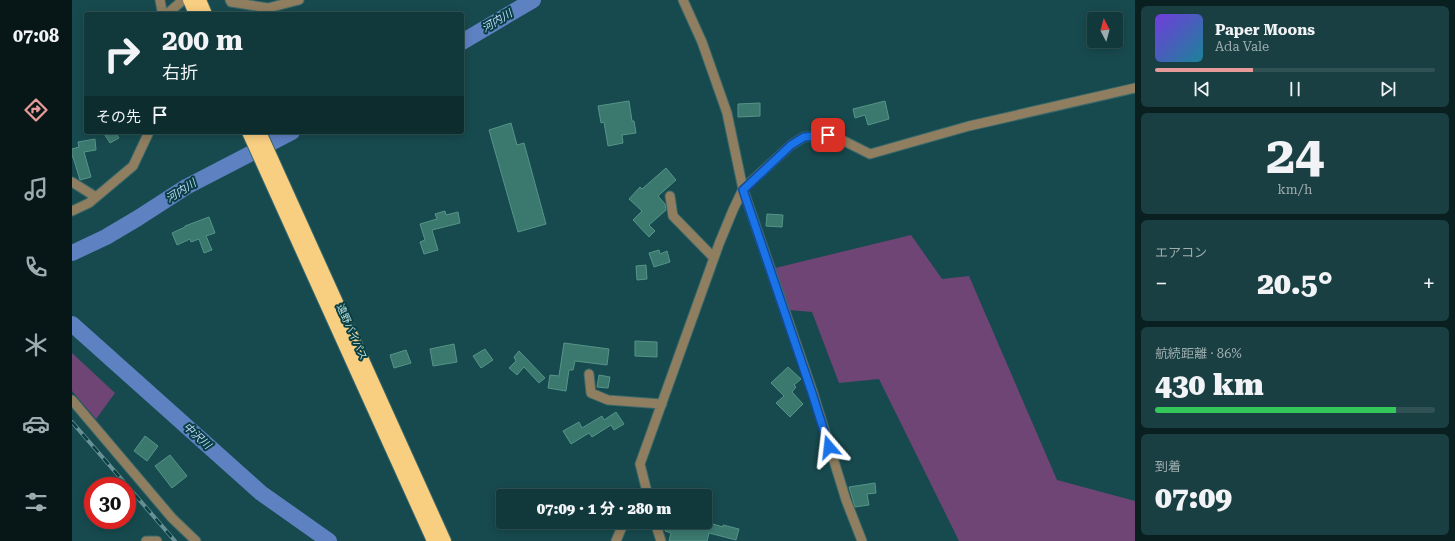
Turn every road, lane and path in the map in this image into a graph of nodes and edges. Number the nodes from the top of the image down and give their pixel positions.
1 (160, 0) edge
2 (183, 0) edge
3 (189, 0) edge
4 (200, 0) edge
5 (230, 0) edge
6 (299, 0) edge
7 (683, 0) edge
8 (163, 12) edge
9 (168, 12) edge
10 (194, 12) edge
11 (205, 12) edge
12 (1135, 88) edge
13 (148, 134) edge
14 (249, 134) edge
15 (260, 134) edge
16 (265, 156) junction
17 (72, 182) edge
18 (743, 190) junction
19 (670, 196) dead end
20 (96, 197) junction
21 (72, 211) edge
22 (306, 246) junction
23 (714, 258) junction
24 (589, 374) dead end
25 (72, 400) edge
26 (662, 404) junction
27 (645, 489) edge
28 (621, 529) edge
29 (657, 529) edge
30 (146, 541) edge
31 (157, 541) edge
32 (196, 541) edge
33 (433, 541) edge
34 (445, 541) edge
35 (616, 541) edge
36 (661, 541) edge
37 (862, 541) edge

1 - 8 street
2 - 9 street
3 - 10 highway
4 - 11 highway
5 - 6 street
7 - 18 street
12 - 18 street
13 - 20 street
14 - 16 highway, 遠野バイパス
15 - 16 highway, 遠野バイパス
16 - 22 highway, 遠野バイパス
17 - 20 street
18 - 23 street
18 - 37 street
19 - 23 street
20 - 21 street
22 - 33 highway, 遠野バイパス
22 - 34 highway, 遠野バイパス
23 - 26 street
24 - 26 street
25 - 32 street
26 - 27 street
28 - 35 street
29 - 36 street
30 - 31 street

